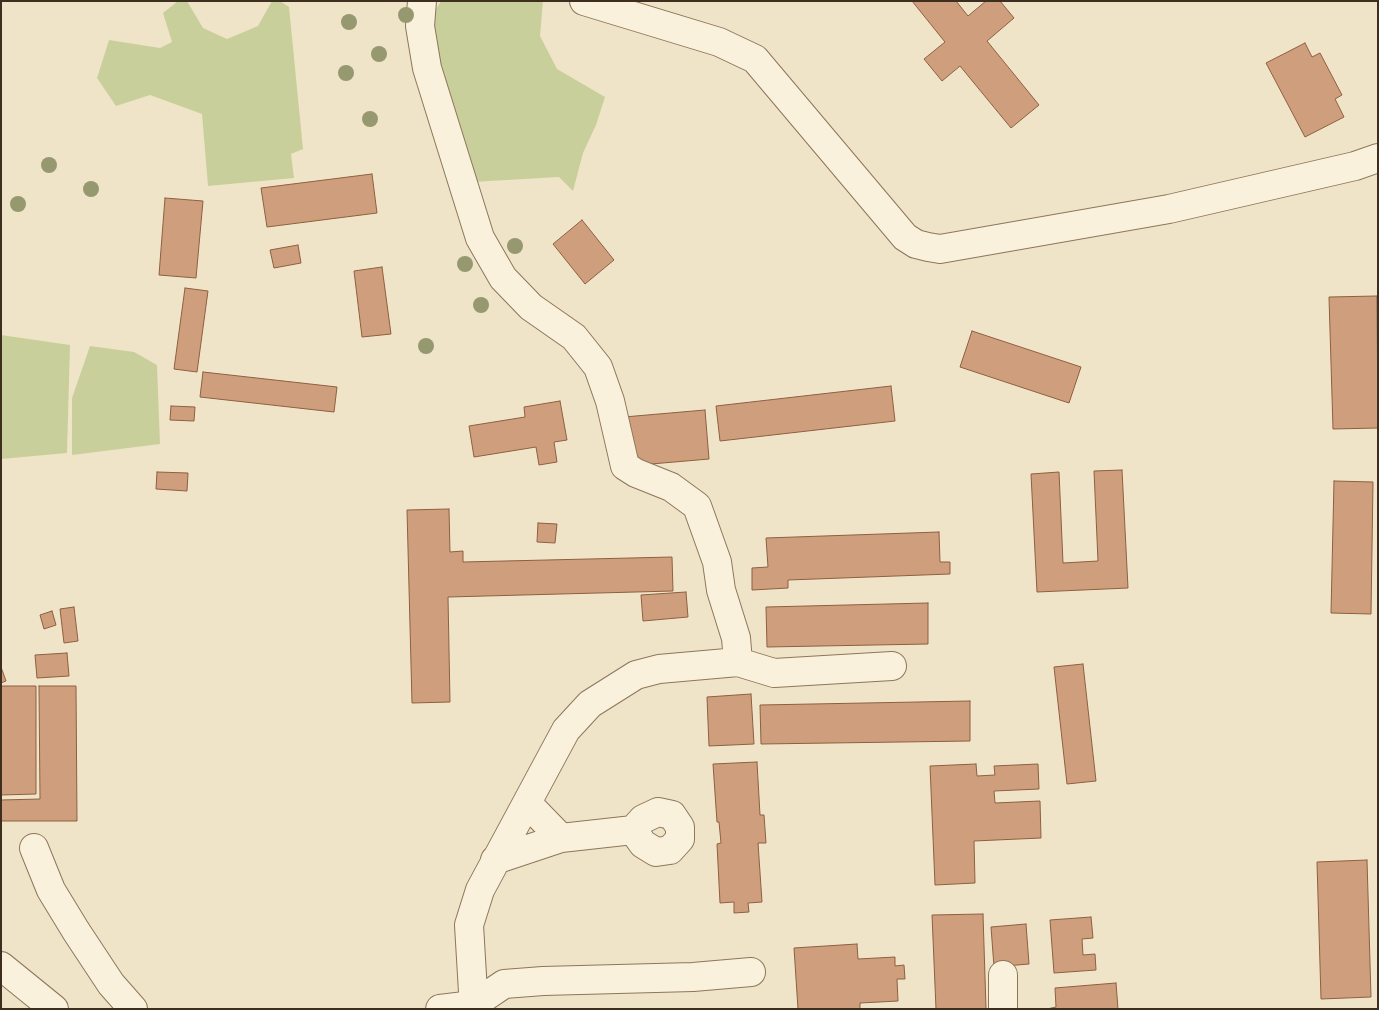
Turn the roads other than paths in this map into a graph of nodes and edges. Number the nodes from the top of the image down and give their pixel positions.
1 (422, 1) edge
2 (584, 1) edge
3 (1378, 158) edge
4 (738, 662) junction
5 (892, 666) dead end
6 (528, 804) junction
7 (633, 830) dead end
8 (561, 838) junction
9 (34, 848) dead end
10 (495, 860) junction
11 (1, 966) edge
12 (751, 972) dead end
13 (1003, 975) dead end
14 (39, 1005) edge
15 (474, 1007) edge
16 (133, 1009) edge
17 (440, 1009) edge
18 (1003, 1009) edge

1 - 4 street
2 - 3 street
4 - 5 street
4 - 6 street
6 - 8 street
6 - 10 street
7 - 8 street
8 - 10 street
9 - 16 street
10 - 15 street
11 - 14 street
12 - 15 street
13 - 18 street
15 - 17 street

